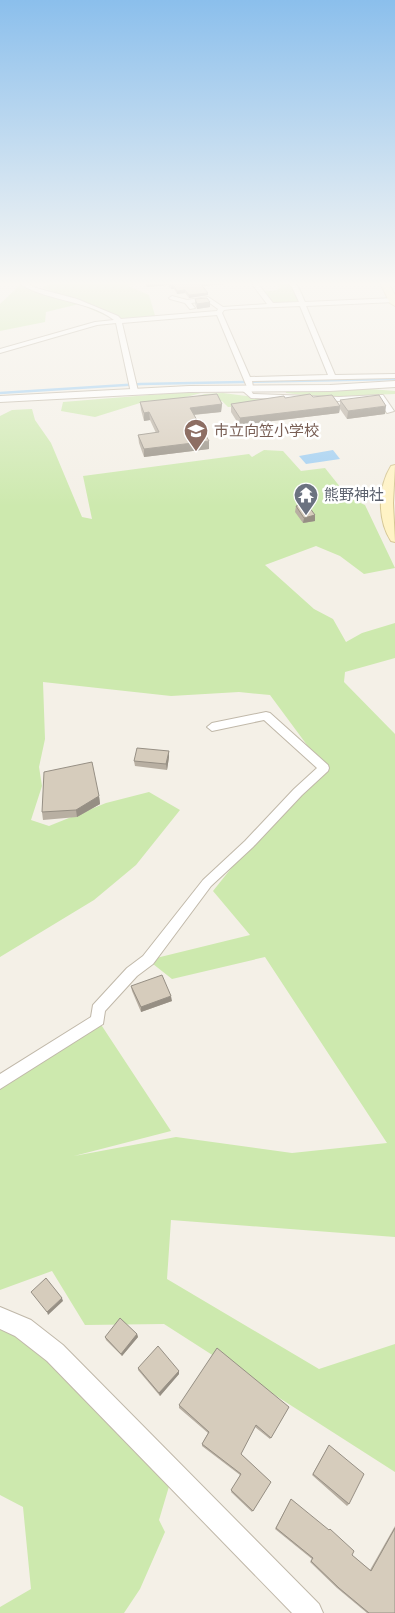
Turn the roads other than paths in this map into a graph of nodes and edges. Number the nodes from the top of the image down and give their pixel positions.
1 (126, 356) edge
2 (238, 356) edge
3 (324, 356) edge
4 (395, 376) edge
5 (333, 378) junction
6 (395, 384) edge
7 (248, 385) junction
8 (134, 391) junction
9 (0, 399) edge
10 (390, 411) dead end
11 (395, 468) edge
12 (391, 501) edge
13 (395, 538) edge
14 (212, 727) dead end
15 (0, 1082) edge
16 (0, 1318) edge
17 (310, 1613) edge

1 - 8 street
2 - 7 street
3 - 5 street
4 - 5 street
5 - 7 street
6 - 7 street
7 - 8 street
7 - 10 street
8 - 9 street
11 - 12 main road
12 - 13 main road
14 - 15 street
16 - 17 street

